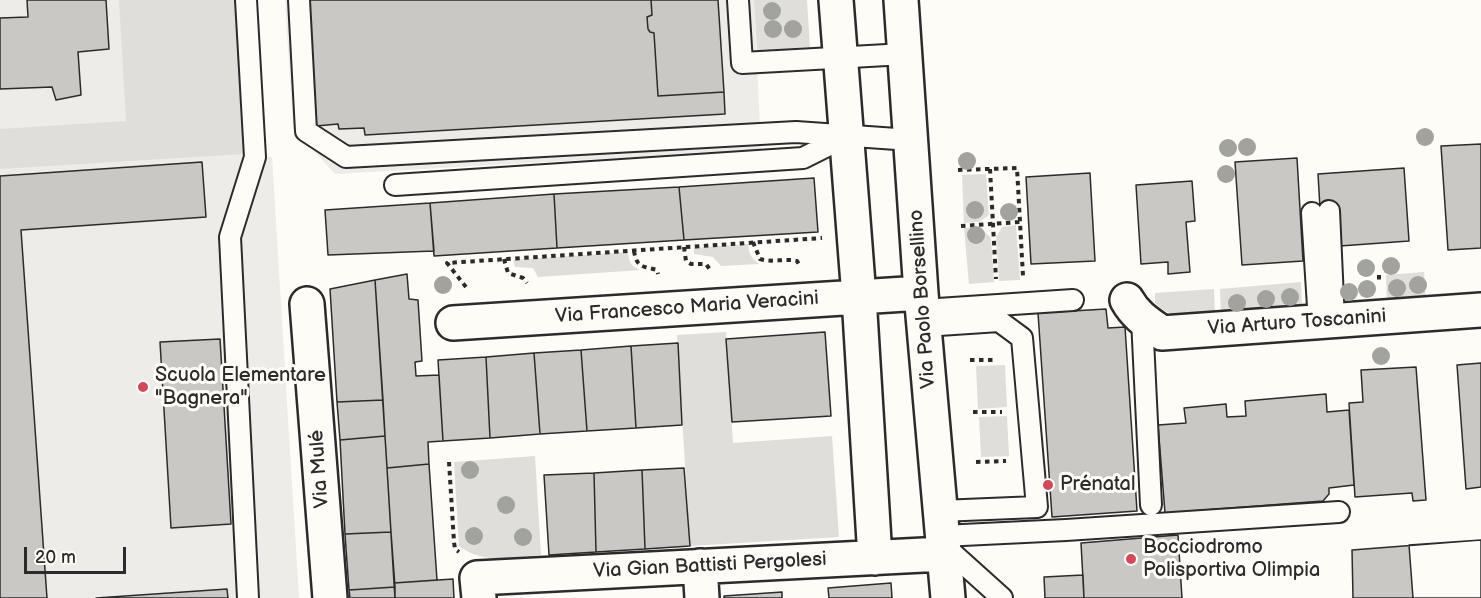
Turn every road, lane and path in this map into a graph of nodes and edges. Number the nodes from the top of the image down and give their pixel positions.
1 (246, 0) edge
2 (299, 0) edge
3 (738, 0) edge
4 (836, 0) edge
5 (901, 0) edge
6 (905, 54) junction
7 (841, 56) junction
8 (847, 136) junction
9 (911, 140) junction
10 (990, 169) junction
11 (958, 170) dead end
12 (395, 185) dead end
13 (1320, 212) dead end
14 (1020, 222) junction
15 (993, 224) junction
16 (961, 226) dead end
17 (823, 237) dead end
18 (753, 242) junction
19 (684, 247) junction
20 (634, 250) junction
21 (504, 259) junction
22 (800, 266) dead end
23 (711, 271) dead end
24 (658, 274) dead end
25 (527, 283) dead end
26 (1024, 283) dead end
27 (996, 284) dead end
28 (466, 287) dead end
29 (859, 297) junction
30 (1073, 300) dead end
31 (307, 304) dead end
32 (923, 310) junction
33 (1134, 310) joint
34 (1481, 310) edge
35 (1327, 321) junction
36 (453, 323) dead end
37 (449, 462) dead end
38 (1151, 506) dead end
39 (1339, 512) dead end
40 (942, 536) junction
41 (875, 558) junction
42 (701, 582) edge
43 (478, 588) edge
44 (248, 598) edge
45 (330, 598) edge
46 (948, 598) edge
47 (1002, 598) edge

1 - 44 lane
2 - 8 lane
3 - 7 lane
4 - 7 street
5 - 6 street, Via Paolo Borsellino
6 - 7 lane
6 - 9 street, Via Paolo Borsellino
7 - 8 street
8 - 9 lane
8 - 12 lane
8 - 29 street
9 - 32 street, Via Paolo Borsellino
10 - 11 path
10 - 14 path
10 - 15 path
13 - 35 lane
14 - 15 path
14 - 26 path
15 - 16 path
15 - 27 path
17 - 18 path
18 - 19 path
18 - 22 path
19 - 20 path
19 - 23 path
20 - 21 path
20 - 24 path
21 - 25 path
21 - 28 path
29 - 32 street, Via Francesco Maria Veracini
29 - 36 street, Via Francesco Maria Veracini
29 - 41 street
30 - 32 lane
31 - 45 street, Via Mulé
32 - 40 street, Via Paolo Borsellino
32 - 40 lane
33 - 35 street, Via Arturo Toscanini
33 - 38 lane
34 - 35 street, Via Arturo Toscanini
37 - 43 path
39 - 40 lane
40 - 41 street, Via Gian Battisti Pergolesi
40 - 46 street, Via Paolo Borsellino
40 - 47 lane
41 - 42 street, Via Gian Battisti Pergolesi
42 - 43 street, Via Gian Battisti Pergolesi

